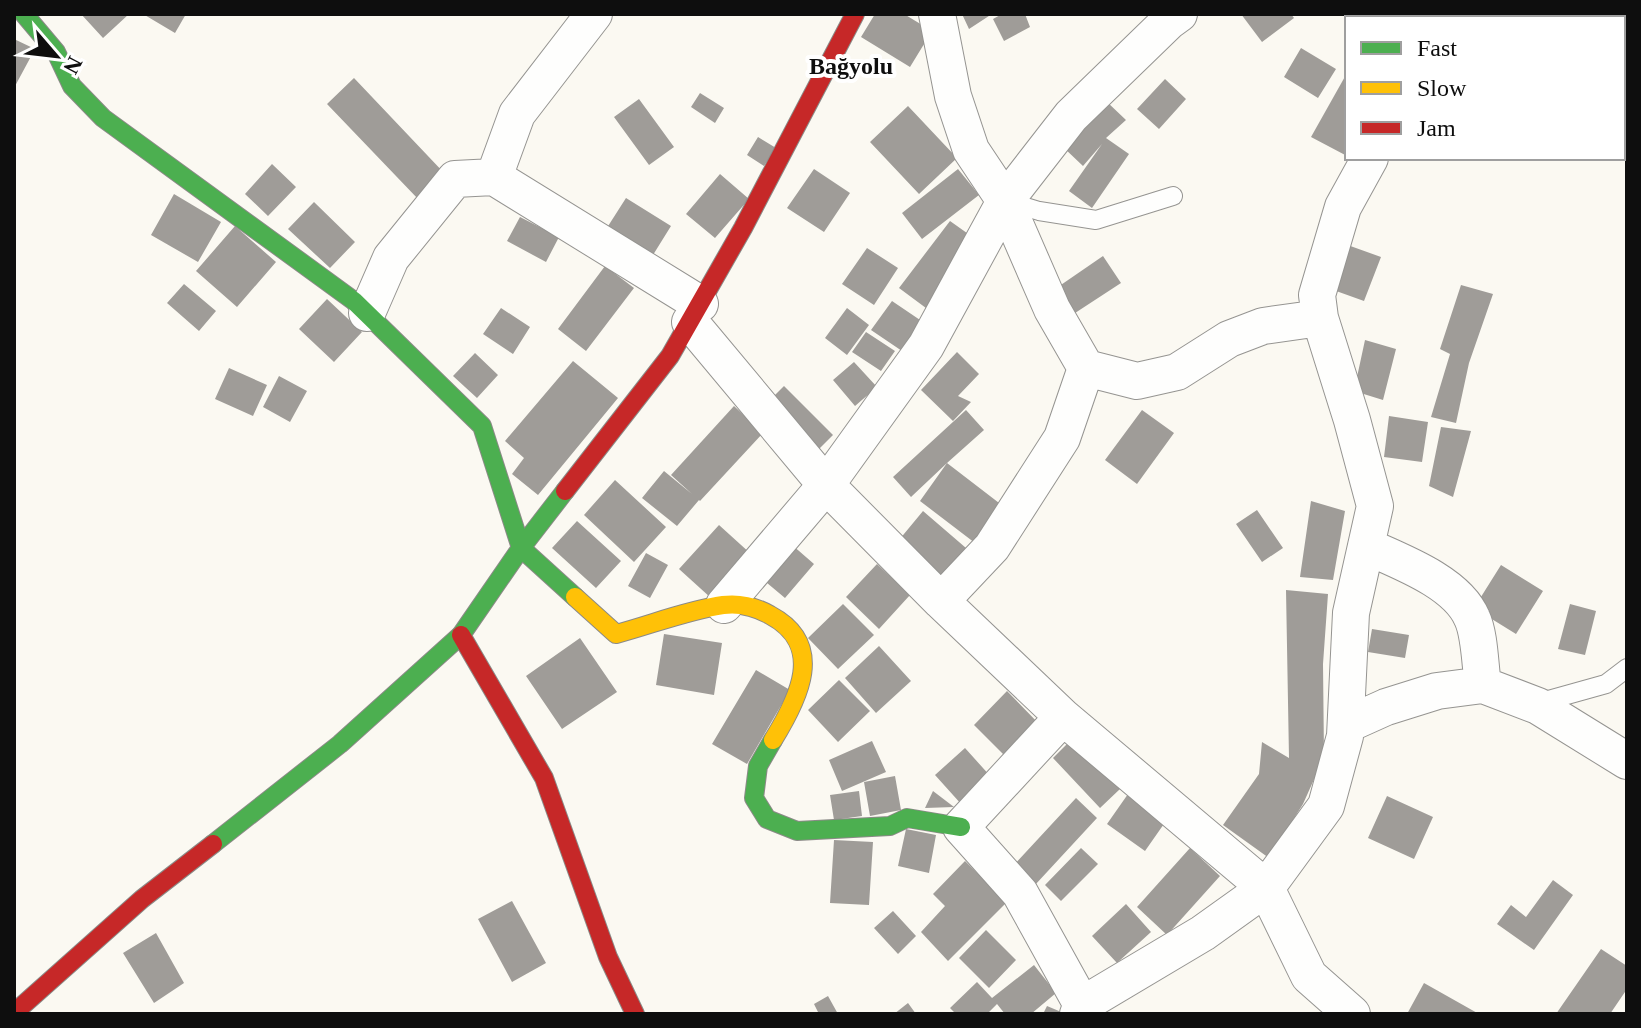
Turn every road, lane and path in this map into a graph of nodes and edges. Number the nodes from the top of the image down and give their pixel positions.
1 (24, 14) edge
2 (594, 14) edge
3 (855, 14) edge
4 (937, 14) edge
5 (1179, 14) edge
6 (1369, 160) edge
7 (494, 177) junction
8 (1173, 196) dead end
9 (1005, 201) junction
10 (367, 313) junction
11 (695, 313) junction
12 (1320, 318) junction
13 (1086, 368) junction
14 (826, 485) junction
15 (1366, 546) junction
16 (521, 548) junction
17 (941, 601) junction
18 (724, 605) junction
19 (461, 635) junction
20 (1627, 668) edge
21 (1483, 685) junction
22 (1534, 704) junction
23 (1063, 717) junction
24 (1346, 725) junction
25 (1627, 761) edge
26 (961, 827) junction
27 (1266, 888) junction
28 (1080, 1010) edge
29 (14, 1013) edge
30 (635, 1014) edge
31 (1352, 1014) edge

1 - 10 street
2 - 7 street
3 - 11 street
4 - 9 street
5 - 9 street
6 - 12 street
7 - 10 street
7 - 11 street
8 - 9 lane
9 - 13 street
9 - 14 street
10 - 16 street
11 - 14 street
11 - 16 street
12 - 13 street
12 - 15 street
13 - 17 street
14 - 17 street
14 - 18 street
15 - 21 street
15 - 24 street
16 - 18 street
16 - 19 street
17 - 23 street
18 - 26 street
19 - 29 street
19 - 30 street
20 - 22 lane
21 - 22 street
21 - 24 street
22 - 25 street
23 - 26 street
23 - 27 street
24 - 27 street
26 - 28 street
27 - 28 street
27 - 31 street

